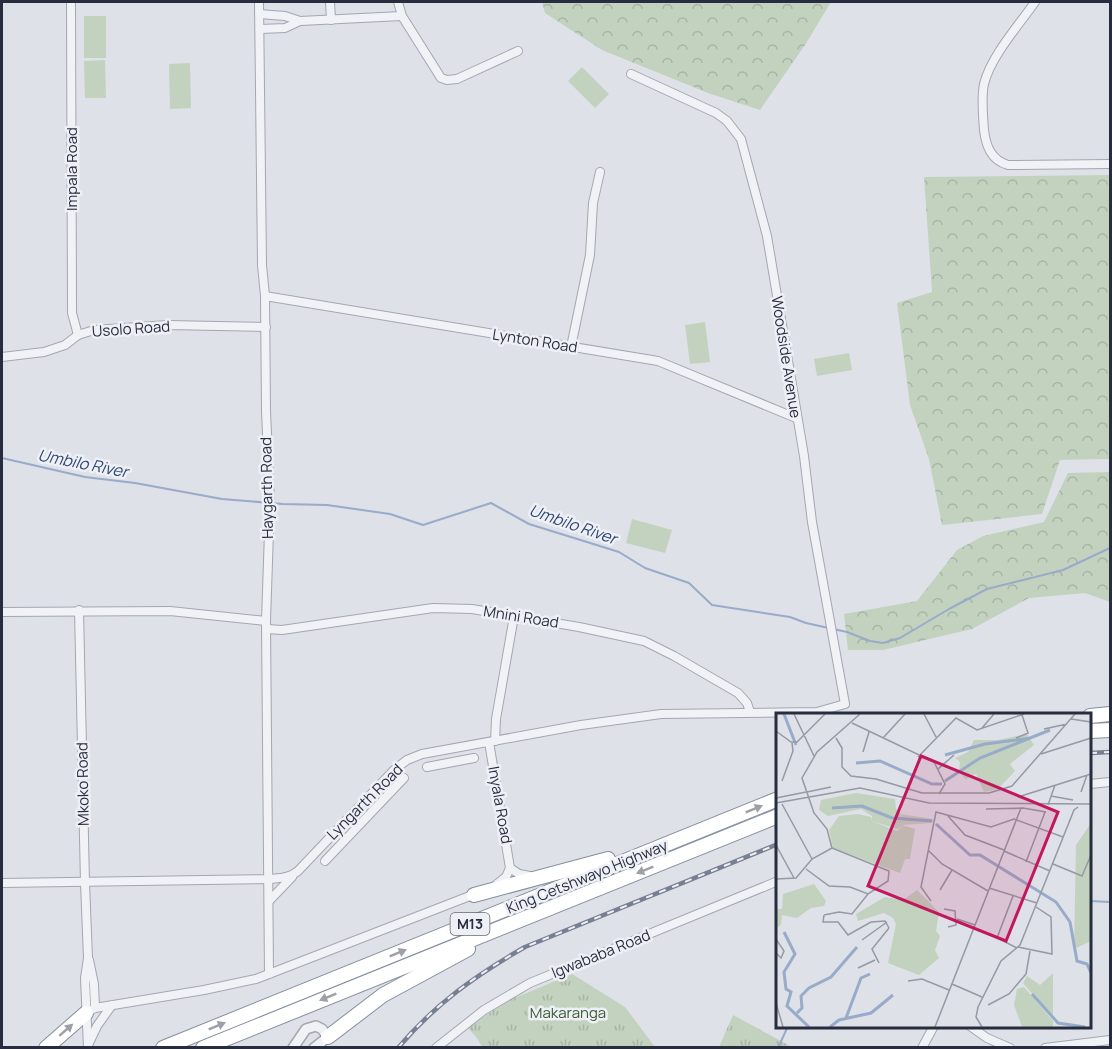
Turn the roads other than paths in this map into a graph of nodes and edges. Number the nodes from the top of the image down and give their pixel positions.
1 (71, 2) edge
2 (259, 2) edge
3 (330, 2) edge
4 (398, 2) edge
5 (1035, 2) edge
6 (259, 14) junction
7 (402, 16) junction
8 (331, 20) junction
9 (300, 21) junction
10 (260, 29) junction
11 (518, 51) dead end
12 (631, 74) dead end
13 (1110, 164) edge
14 (600, 172) dead end
15 (265, 296) junction
16 (266, 327) junction
17 (78, 335) junction
18 (571, 347) junction
19 (2, 357) edge
20 (796, 418) junction
21 (79, 610) junction
22 (2, 612) edge
23 (514, 616) junction
24 (266, 625) junction
25 (845, 704) joint
26 (750, 712) junction
27 (1110, 714) edge
28 (1091, 716) edge
29 (1110, 730) edge
30 (1091, 731) edge
31 (492, 741) junction
32 (455, 748) junction
33 (474, 758) dead end
34 (457, 760) junction
35 (427, 767) dead end
36 (404, 778) dead end
37 (1110, 782) edge
38 (1091, 784) edge
39 (376, 788) junction
40 (386, 797) junction
41 (776, 799) edge
42 (776, 816) edge
43 (730, 819) junction
44 (325, 861) dead end
45 (510, 868) junction
46 (293, 876) junction
47 (540, 877) junction
48 (269, 879) junction
49 (776, 881) edge
50 (2, 883) edge
51 (85, 883) junction
52 (474, 895) junction
53 (269, 901) junction
54 (559, 904) junction
55 (269, 974) junction
56 (112, 1005) junction
57 (90, 1010) junction
58 (933, 1028) edge
59 (973, 1028) edge
60 (328, 1037) junction
61 (1110, 1040) edge
62 (88, 1046) edge
63 (46, 1047) edge
64 (163, 1047) edge
65 (202, 1047) edge
66 (293, 1047) edge
67 (314, 1047) edge
68 (436, 1047) edge
69 (922, 1047) edge
70 (1010, 1047) edge
71 (1045, 1047) edge

1 - 17 street, Impala Road
2 - 6 street, Haygarth Road
3 - 8 street
4 - 7 street
5 - 13 street
6 - 9 street
6 - 10 street, Haygarth Road
7 - 8 street
7 - 11 street
8 - 9 street
9 - 10 street
10 - 15 street, Haygarth Road
12 - 20 street, Woodside Avenue
14 - 18 street
15 - 16 street, Haygarth Road
15 - 18 street, Lynton Road
16 - 17 street, Usolo Road
16 - 24 street, Haygarth Road
17 - 19 street, Usolo Road
18 - 20 street, Lynton Road
20 - 25 street, Woodside Avenue
21 - 22 street, Mnini Road
21 - 24 street, Mnini Road
21 - 51 street, Mkoko Road
23 - 24 street, Mnini Road
23 - 26 street, Mnini Road
23 - 31 street, Inyala Road
24 - 48 street, Haygarth Road
25 - 26 street, Lyngarth Road
26 - 31 street, Lyngarth Road
27 - 28 highway
29 - 30 highway
31 - 32 street, Lyngarth Road
31 - 45 street, Inyala Road
32 - 34 street
32 - 39 street, Lyngarth Road
33 - 34 street
34 - 35 street
36 - 40 street
37 - 38 street
39 - 40 street
39 - 46 street, Lyngarth Road
40 - 44 street
43 -> 41 highway, King Cetshwayo Highway / M13
42 -> 54 highway, King Cetshwayo Highway / M13
43 - 47 highway
64 -> 43 highway, King Cetshwayo Highway / M13
45 - 47 street
45 - 52 street
46 - 48 street
46 - 53 street, Lyngarth Road
47 - 52 highway
48 - 51 street
48 - 53 street, Haygarth Road
49 - 68 street, Igwababa Road
50 - 51 street
51 - 57 street, Mkoko Road
52 - 55 street
53 - 55 street, Haygarth Road
54 - 60 highway
54 -> 65 highway, King Cetshwayo Highway / M13
55 - 56 street
56 - 57 street
56 - 62 street
57 - 62 street, Mkoko Road
63 -> 57 highway
58 - 69 street
59 - 70 street
60 - 66 street
60 - 67 street
61 - 71 street

